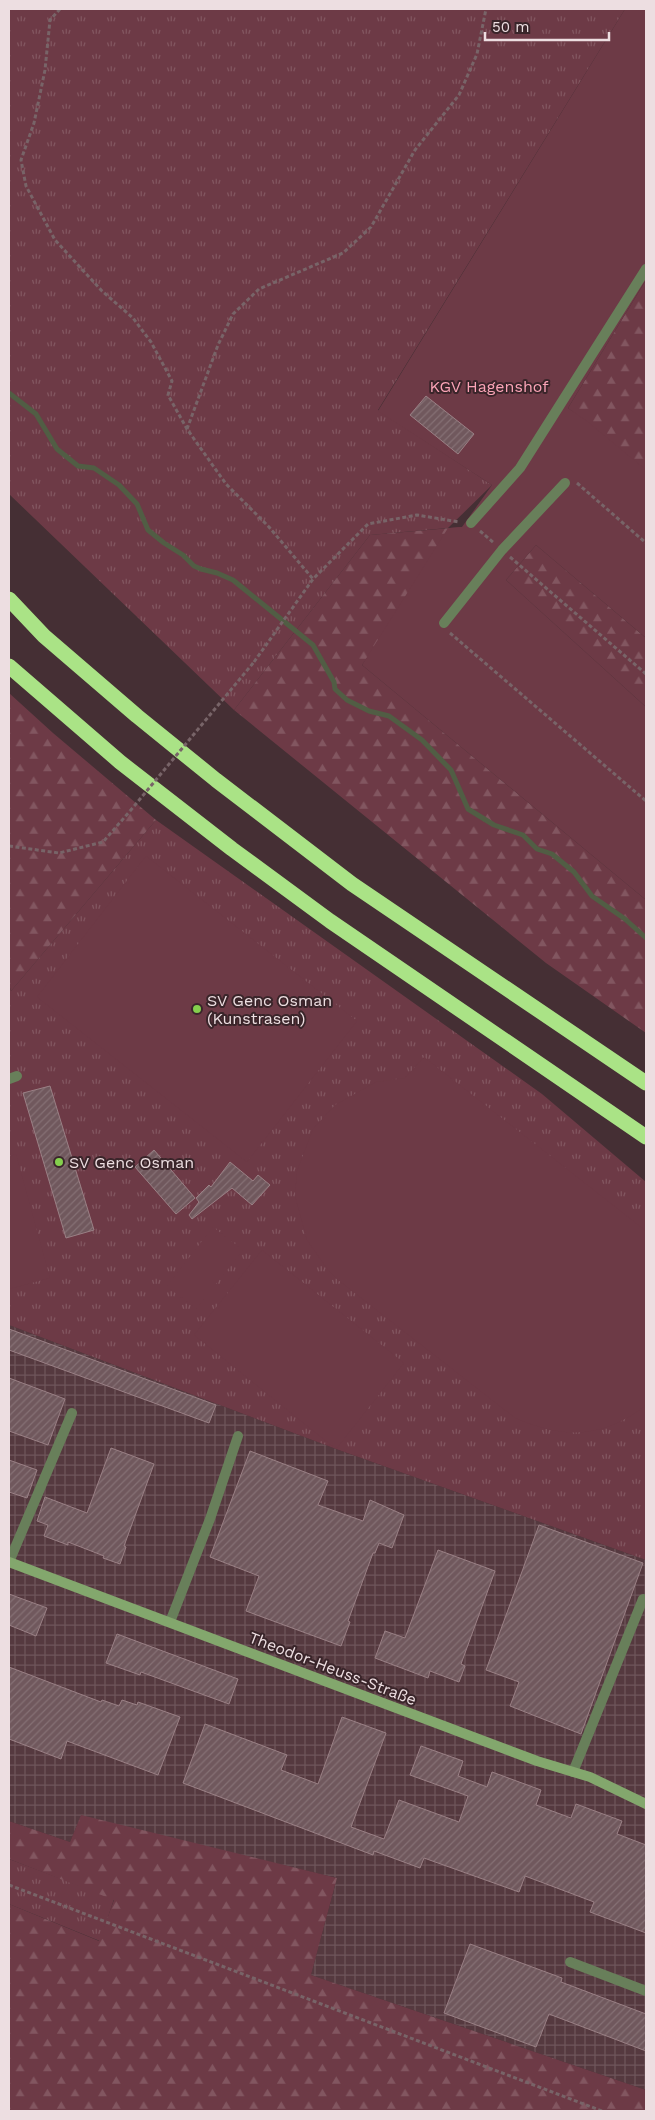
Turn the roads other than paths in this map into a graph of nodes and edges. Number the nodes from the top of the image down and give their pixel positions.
1 (646, 269) edge
2 (565, 483) road end
3 (471, 524) road end
4 (9, 599) edge
5 (444, 623) road end
6 (9, 666) edge
7 (646, 1083) edge
8 (646, 1137) edge
9 (72, 1413) dead end
10 (238, 1436) dead end
11 (9, 1562) edge
12 (643, 1599) dead end
13 (170, 1622) junction
14 (573, 1772) junction
15 (646, 1804) edge
16 (570, 1962) dead end
17 (646, 1991) edge

1 - 3 street
2 - 5 street
4 - 7 highway
6 - 8 highway
9 - 11 street
10 - 13 street
11 - 13 street, Theodor-Heuss-Straße
12 - 14 street
13 - 14 street, Theodor-Heuss-Straße
14 - 15 street, Theodor-Heuss-Straße
16 - 17 street

